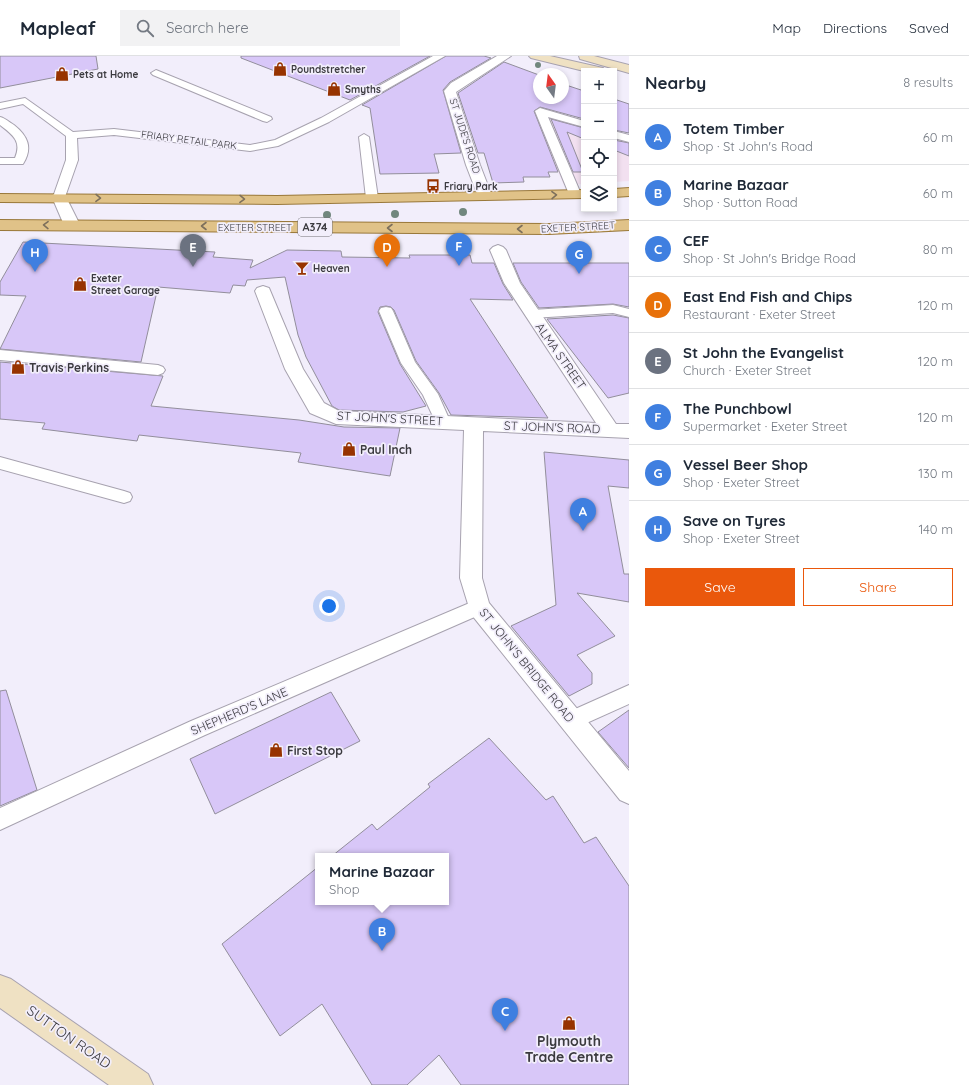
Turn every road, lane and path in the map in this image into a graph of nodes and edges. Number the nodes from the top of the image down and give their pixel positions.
1 (440, 56) edge
2 (505, 56) edge
3 (535, 56) edge
4 (575, 56) edge
5 (593, 57) edge
6 (586, 68) edge
7 (629, 69) edge
8 (156, 73) dead end
9 (617, 76) edge
10 (629, 79) edge
11 (0, 106) edge
12 (267, 119) dead end
13 (0, 120) edge
14 (581, 123) edge
15 (617, 135) edge
16 (71, 136) junction
17 (364, 137) dead end
18 (629, 140) edge
19 (0, 161) edge
20 (629, 192) edge
21 (617, 193) edge
22 (580, 194) edge
23 (485, 196) junction
24 (59, 197) junction
25 (0, 198) edge
26 (372, 198) junction
27 (629, 224) edge
28 (0, 225) edge
29 (72, 225) junction
30 (498, 250) dead end
31 (263, 291) dead end
32 (386, 311) dead end
33 (629, 313) edge
34 (532, 314) junction
35 (0, 355) edge
36 (158, 370) dead end
37 (442, 421) junction
38 (474, 424) junction
39 (610, 429) junction
40 (629, 431) edge
41 (0, 463) edge
42 (124, 497) dead end
43 (479, 607) junction
44 (629, 694) edge
45 (571, 721) junction
46 (629, 792) edge
47 (0, 819) edge
48 (0, 990) edge
49 (137, 1085) edge

1 - 16 lane, FRIARY RETAIL PARK
2 - 23 street, ST JUDE'S ROAD
3 - 6 main road
4 - 5 main road
5 - 7 main road
8 - 12 lane
9 - 10 main road
11 - 16 lane
13 - 19 lane
14 - 22 lane
15 - 18 lane
16 - 24 lane
17 - 26 lane
20 - 21 main road
23 -> 22 main road
23 - 26 main road
24 - 25 main road
24 -> 26 main road
24 - 29 street
27 -> 29 main road, EXETER STREET / A374
29 -> 28 main road, EXETER STREET / A374
30 - 34 street, ALMA STREET
31 - 37 street, ST JOHN'S STREET
32 - 37 lane
33 - 34 lane
34 - 39 street, ALMA STREET
35 - 36 lane
37 - 38 street, ST JOHN'S STREET
38 - 39 street, ST JOHN'S ROAD
38 - 43 street, ST JOHN'S BRIDGE ROAD
39 - 40 street, ST JOHN'S ROAD
41 - 42 lane
43 - 45 street, ST JOHN'S BRIDGE ROAD
43 - 47 lane, SHEPHERD'S LANE
44 - 45 lane
45 - 46 street, ST JOHN'S BRIDGE ROAD
48 - 49 main road, SUTTON ROAD

